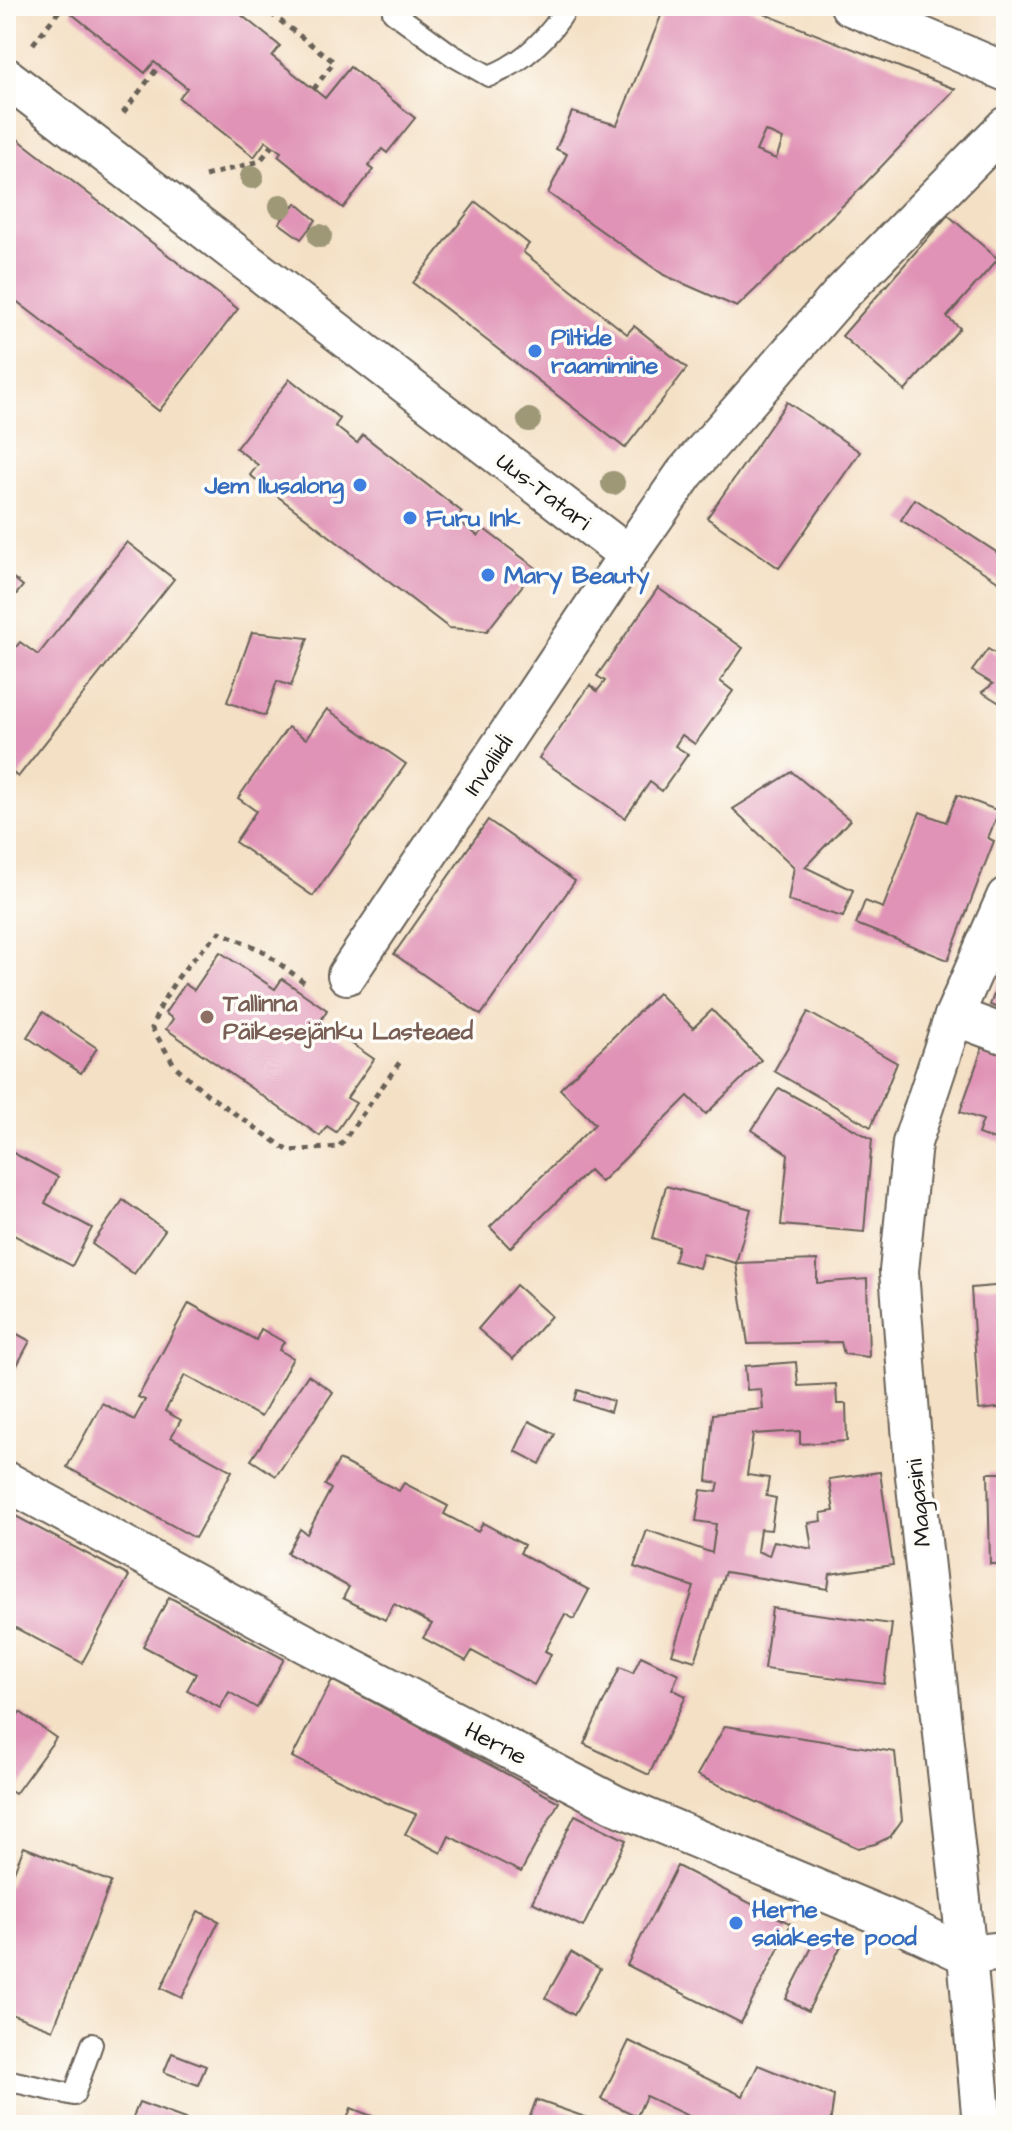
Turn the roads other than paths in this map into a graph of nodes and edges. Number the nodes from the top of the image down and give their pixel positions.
1 (568, 6) edge
2 (850, 6) edge
3 (393, 12) dead end
4 (1006, 72) edge
5 (6, 77) edge
6 (1006, 126) edge
7 (628, 555) junction
8 (1006, 897) edge
9 (347, 975) dead end
10 (954, 1016) junction
11 (1006, 1035) edge
12 (6, 1481) edge
13 (1006, 1951) edge
14 (967, 1955) junction
15 (92, 2044) dead end
16 (6, 2080) edge
17 (982, 2125) edge

1 - 3 lane
2 - 4 street
5 - 7 street, Uus-Tatari
6 - 7 street
7 - 9 street, Invaliidi
8 - 10 street, Magasini
10 - 11 street
10 - 14 street, Magasini
12 - 14 street, Herne
13 - 14 street
14 - 17 street, Magasini
15 - 16 lane

